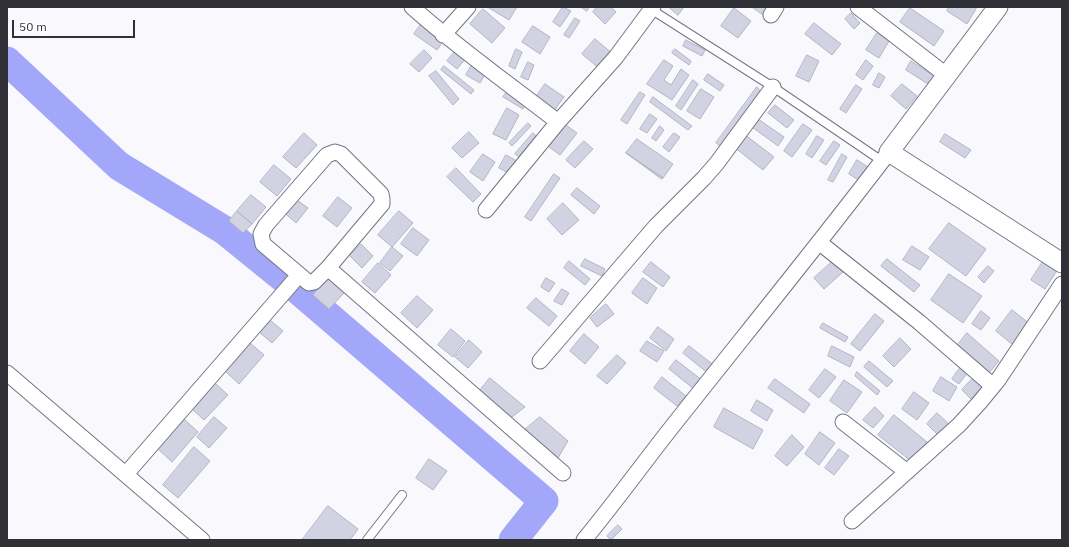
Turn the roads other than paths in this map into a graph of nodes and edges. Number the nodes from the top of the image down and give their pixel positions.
1 (412, 7) edge
2 (468, 7) edge
3 (858, 7) edge
4 (997, 7) edge
5 (651, 8) edge
6 (444, 35) junction
7 (946, 75) junction
8 (773, 87) junction
9 (558, 122) junction
10 (886, 157) junction
11 (486, 210) dead end
12 (820, 243) junction
13 (1062, 263) edge
14 (328, 268) junction
15 (294, 282) junction
16 (1062, 284) edge
17 (540, 360) dead end
18 (7, 373) edge
19 (993, 386) junction
20 (843, 422) dead end
21 (907, 472) junction
22 (563, 473) dead end
23 (126, 474) junction
24 (402, 495) dead end
25 (852, 521) dead end
26 (202, 540) edge
27 (367, 540) edge
28 (584, 540) edge

1 - 6 street
2 - 6 street
3 - 7 street
4 - 7 street
5 - 8 lane
5 - 9 street
6 - 9 street
7 - 10 street
8 - 10 lane
8 - 17 street
9 - 11 street
10 - 12 street
10 - 13 street
12 - 19 street
12 - 28 street
14 - 15 street
14 - 15 street
14 - 22 street
15 - 23 street
16 - 19 street
18 - 23 street
19 - 21 street
20 - 21 street
21 - 25 street
23 - 26 street
24 - 27 lane

